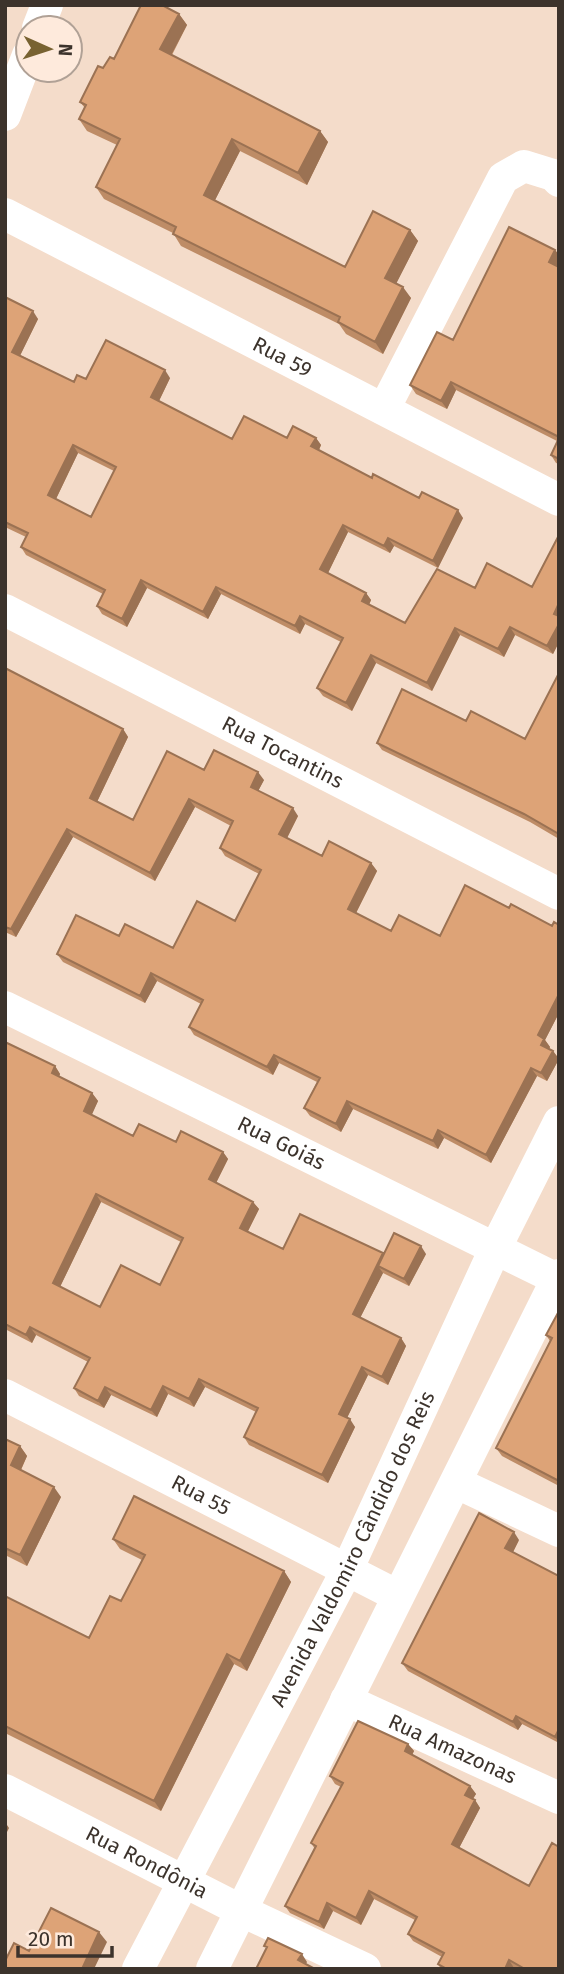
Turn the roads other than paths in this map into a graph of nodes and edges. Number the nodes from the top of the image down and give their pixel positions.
1 (17, 84) edge
2 (5, 115) edge
3 (559, 181) edge
4 (5, 214) edge
5 (384, 409) junction
6 (559, 500) edge
7 (5, 610) edge
8 (559, 894) edge
9 (5, 1007) edge
10 (559, 1122) edge
11 (495, 1249) junction
12 (558, 1278) edge
13 (5, 1395) edge
14 (457, 1483) junction
15 (559, 1531) edge
16 (347, 1570) junction
17 (398, 1596) junction
18 (346, 1700) junction
19 (5, 1790) edge
20 (559, 1798) edge
21 (183, 1882) junction
22 (242, 1911) junction
23 (138, 1969) edge
24 (212, 1969) edge
25 (365, 1969) edge

1 - 2 street
3 - 5 street
4 - 5 street, Rua 59
5 - 6 street, Rua 59
7 - 8 street, Rua Tocantins
9 - 11 street, Rua Goiás
10 - 11 street, Avenida Valdomiro Cândido dos Reis
11 - 12 street, Rua Goiás
11 - 16 street, Avenida Valdomiro Cândido dos Reis
12 - 14 street
13 - 16 street, Rua 55
14 - 15 street
14 - 17 street
16 - 17 street, Rua 55
16 - 21 street, Avenida Valdomiro Cândido dos Reis
17 - 18 street
18 - 20 street, Rua Amazonas
18 - 22 street
19 - 21 street, Rua Rondônia
21 - 22 street, Rua Rondônia
21 - 23 street, Avenida Valdomiro Cândido dos Reis
22 - 24 street
22 - 25 street, Rua Rondônia

